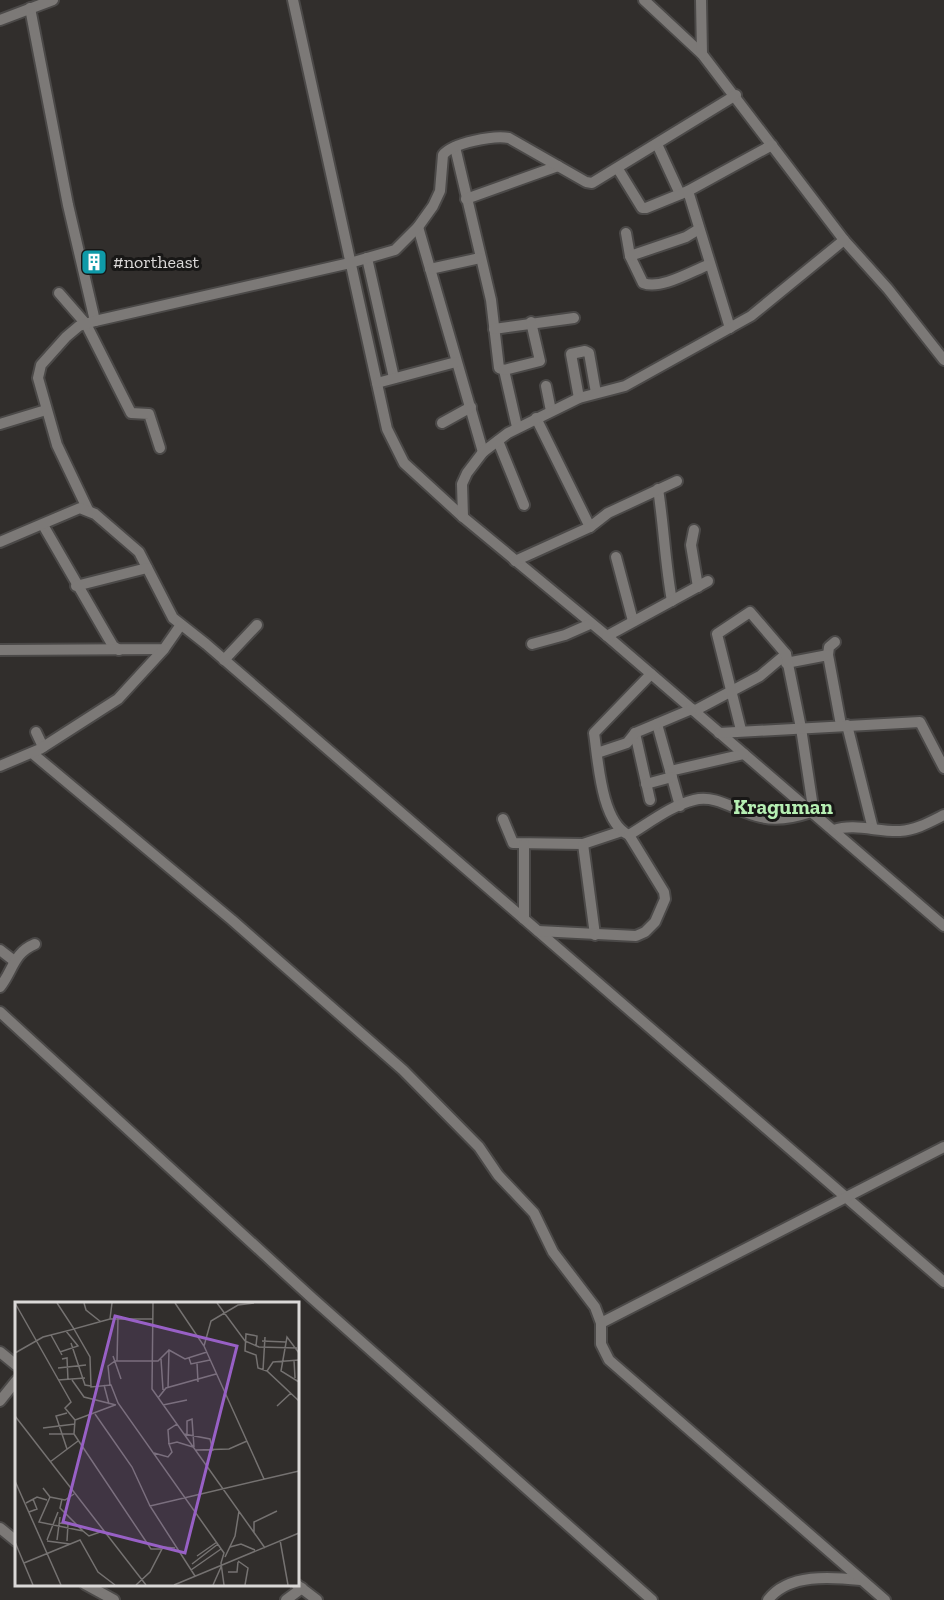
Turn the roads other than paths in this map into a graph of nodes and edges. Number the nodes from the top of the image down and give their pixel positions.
1 (54, 0) edge
2 (293, 0) edge
3 (644, 0) edge
4 (701, 0) edge
5 (30, 8) junction
6 (0, 20) edge
7 (702, 54) junction
8 (736, 95) junction
9 (657, 144) junction
10 (772, 145) junction
11 (455, 147) junction
12 (558, 166) junction
13 (618, 168) junction
14 (684, 193) junction
15 (466, 199) junction
16 (418, 227) junction
17 (699, 230) junction
18 (626, 233) dead end
19 (844, 240) junction
20 (630, 256) junction
21 (368, 258) junction
22 (480, 258) junction
23 (350, 263) junction
24 (708, 265) junction
25 (430, 269) junction
26 (59, 293) dead end
27 (574, 318) dead end
28 (531, 322) junction
29 (90, 323) junction
30 (730, 328) junction
31 (494, 329) junction
32 (944, 360) edge
33 (456, 362) junction
34 (504, 370) junction
35 (394, 378) junction
36 (377, 383) junction
37 (546, 386) dead end
38 (596, 393) junction
39 (579, 398) junction
40 (471, 407) junction
41 (46, 410) junction
42 (551, 411) junction
43 (536, 418) junction
44 (442, 423) dead end
45 (0, 424) edge
46 (516, 427) junction
47 (498, 441) junction
48 (160, 447) dead end
49 (483, 452) junction
50 (677, 481) dead end
51 (657, 489) junction
52 (524, 505) dead end
53 (88, 510) junction
54 (463, 517) junction
55 (43, 525) junction
56 (590, 527) junction
57 (694, 530) dead end
58 (0, 542) edge
59 (616, 556) dead end
60 (515, 561) junction
61 (147, 568) junction
62 (708, 581) dead end
63 (76, 586) junction
64 (698, 587) junction
65 (672, 601) junction
66 (633, 621) junction
67 (590, 624) junction
68 (257, 625) dead end
69 (180, 626) junction
70 (607, 636) junction
71 (835, 642) dead end
72 (532, 644) dead end
73 (164, 649) junction
74 (0, 650) edge
75 (119, 650) junction
76 (828, 656) junction
77 (786, 659) junction
78 (224, 660) junction
79 (651, 674) junction
80 (729, 692) junction
81 (693, 710) junction
82 (657, 724) junction
83 (844, 725) junction
84 (801, 728) junction
85 (741, 730) junction
86 (36, 732) dead end
87 (634, 733) junction
88 (719, 733) junction
89 (43, 747) junction
90 (32, 753) junction
91 (597, 753) junction
92 (744, 754) junction
93 (0, 766) edge
94 (944, 768) edge
95 (671, 774) junction
96 (646, 784) junction
97 (650, 800) dead end
98 (680, 806) junction
99 (812, 813) junction
100 (944, 815) edge
101 (502, 819) dead end
102 (834, 830) junction
103 (873, 830) junction
104 (625, 833) junction
105 (524, 844) junction
106 (584, 844) junction
107 (524, 919) junction
108 (944, 926) edge
109 (537, 931) junction
110 (595, 935) junction
111 (35, 944) dead end
112 (0, 950) edge
113 (13, 960) junction
114 (0, 987) edge
115 (0, 1012) edge
116 (944, 1148) edge
117 (848, 1197) junction
118 (944, 1282) edge
119 (602, 1323) junction
120 (0, 1352) edge
121 (15, 1364) edge
122 (15, 1382) edge
123 (0, 1401) edge
124 (0, 1528) edge
125 (15, 1540) edge
126 (861, 1580) junction
127 (87, 1585) edge
128 (299, 1586) edge
129 (771, 1596) edge
130 (114, 1600) edge
131 (286, 1600) edge
132 (317, 1600) edge
133 (652, 1600) edge
134 (885, 1600) edge

1 - 5 street
2 - 23 street
3 - 7 street
4 - 7 street
5 - 6 street
5 - 29 street
7 - 8 street
8 - 9 street
8 - 10 street
9 - 13 street
9 - 14 street
10 - 14 street
10 - 19 street
11 - 12 street
11 - 15 street
11 - 16 street
12 - 13 street
12 - 15 street
13 - 14 street
14 - 17 street
15 - 22 street
16 - 21 street
16 - 25 street
17 - 20 street
17 - 24 street
18 - 20 street
19 - 30 street
19 - 32 street
20 - 24 street
21 - 23 street
21 - 35 street
22 - 25 street
22 - 31 street
23 - 29 street
23 - 36 street
24 - 30 street
25 - 33 street
26 - 29 street
27 - 28 street
28 - 31 street
28 - 34 street
29 - 41 street
29 - 48 street
30 - 38 street
31 - 34 street
33 - 35 street
33 - 40 street
34 - 46 street
35 - 36 street
36 - 54 street
37 - 42 street
38 - 39 street
38 - 39 street
39 - 42 street
40 - 44 street
40 - 49 street
41 - 45 street
41 - 53 street
42 - 43 street
43 - 46 street
43 - 56 street
46 - 47 street
47 - 49 street
47 - 52 street
49 - 54 street
50 - 51 street
51 - 56 street
51 - 65 street
53 - 55 street
53 - 61 street
54 - 60 street
55 - 58 street
55 - 63 street
56 - 60 street
57 - 64 street
59 - 66 street
60 - 67 street
61 - 63 street
61 - 69 street
62 - 64 street
63 - 75 street
64 - 65 street
65 - 66 street
66 - 70 street
67 - 70 street
67 - 72 street
68 - 78 street
69 - 73 street
69 - 78 street
70 - 79 street
71 - 76 street
73 - 75 street
73 - 89 street
74 - 75 street
76 - 77 street
76 - 83 street
77 - 80 street
77 - 80 street
77 - 84 street
78 - 107 street
79 - 81 street
79 - 91 street
80 - 81 street
80 - 85 street
81 - 82 street
81 - 88 street
82 - 87 street
82 - 95 street
83 - 84 street
83 - 94 street
83 - 103 street
84 - 85 street
84 - 99 street
85 - 88 street
86 - 89 street
87 - 91 street
87 - 96 street
88 - 92 street
89 - 90 street
90 - 93 street
90 - 119 street
91 - 104 street
92 - 95 street
92 - 99 street
95 - 96 street
95 - 98 street
96 - 97 street
98 - 99 street
98 - 104 street
99 - 102 street
100 - 103 street
101 - 105 street
102 - 103 street
102 - 108 street
104 - 106 street
104 - 110 street
105 - 106 street
105 - 107 street
106 - 110 street
107 - 109 street
109 - 110 street
109 - 117 street
111 - 113 street
112 - 113 street
113 - 114 street
115 - 133 street
116 - 117 street
117 - 118 street
117 - 119 street
119 - 126 street
120 - 121 street
122 - 123 street
124 - 125 street
126 - 129 street
126 - 134 street
127 - 130 street
128 - 131 street
128 - 132 street

